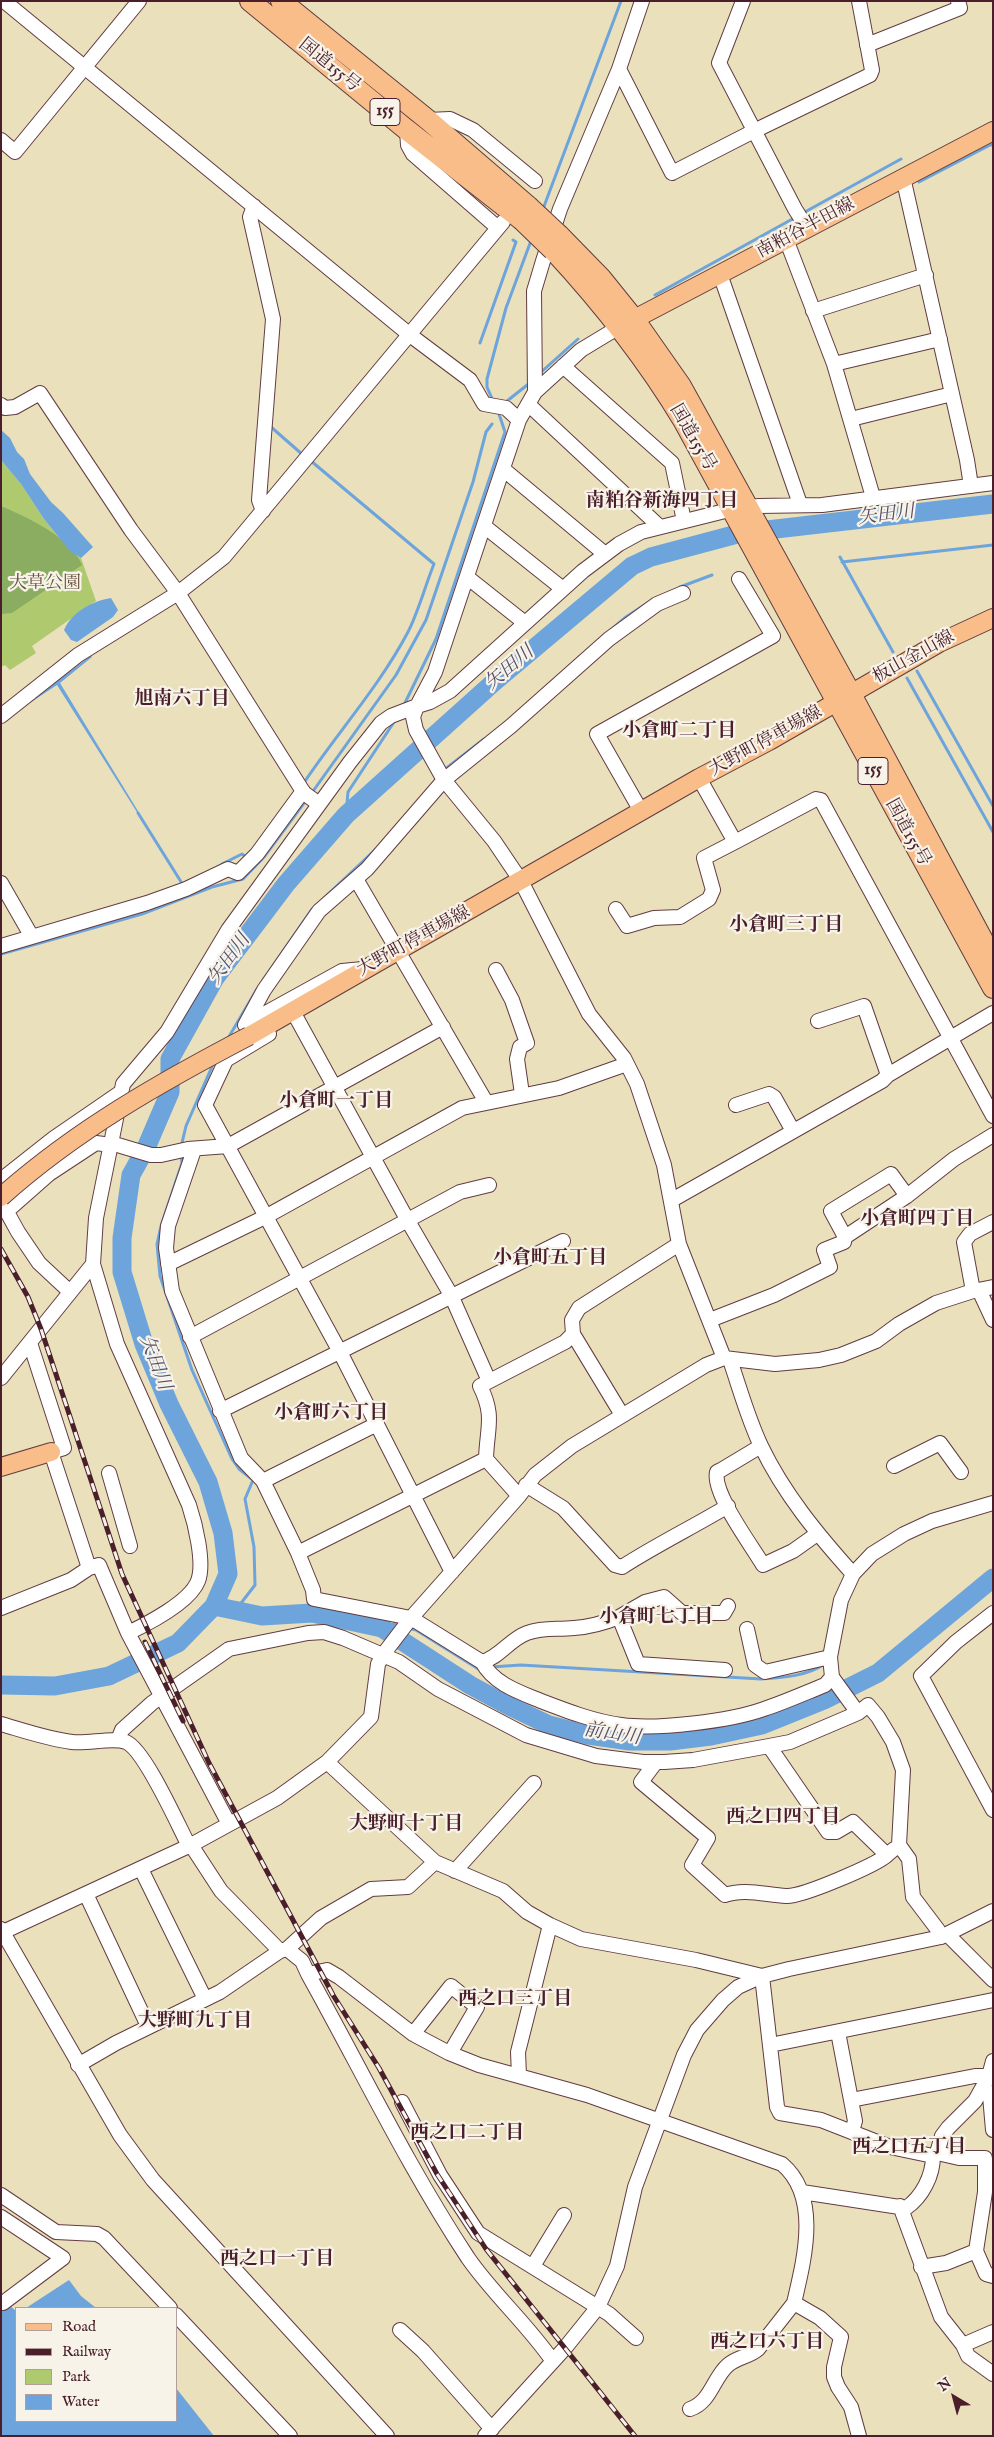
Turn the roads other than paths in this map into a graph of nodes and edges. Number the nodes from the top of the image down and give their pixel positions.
1 (4, 1) edge
2 (139, 1) edge
3 (250, 1) edge
4 (281, 1) edge
5 (642, 1) edge
6 (743, 1) edge
7 (859, 1) edge
8 (958, 1) edge
9 (867, 45) junction
10 (83, 68) junction
11 (619, 68) junction
12 (428, 120) junction
13 (754, 131) junction
14 (993, 131) edge
15 (1, 140) edge
16 (902, 179) junction
17 (535, 181) dead end
18 (254, 206) junction
19 (513, 219) junction
20 (807, 228) junction
21 (786, 239) junction
22 (720, 274) junction
23 (926, 276) junction
24 (813, 311) junction
25 (627, 323) junction
26 (410, 335) junction
27 (940, 339) junction
28 (834, 364) junction
29 (563, 366) junction
30 (535, 392) junction
31 (952, 394) junction
32 (528, 404) junction
33 (1, 405) edge
34 (851, 418) junction
35 (520, 420) junction
36 (503, 469) junction
37 (993, 483) edge
38 (971, 486) junction
39 (873, 497) junction
40 (800, 504) junction
41 (263, 511) junction
42 (743, 512) junction
43 (684, 521) junction
44 (484, 526) junction
45 (660, 527) junction
46 (605, 554) junction
47 (467, 576) junction
48 (739, 579) dead end
49 (563, 590) junction
50 (178, 593) junction
51 (683, 593) dead end
52 (993, 618) edge
53 (525, 623) junction
54 (844, 698) junction
55 (417, 706) junction
56 (1, 716) edge
57 (443, 778) junction
58 (699, 778) junction
59 (310, 797) junction
60 (641, 811) junction
61 (735, 842) junction
62 (356, 878) junction
63 (521, 881) junction
64 (1, 883) edge
65 (616, 909) dead end
66 (32, 937) junction
67 (1, 946) edge
68 (398, 950) junction
69 (993, 959) edge
70 (366, 968) junction
71 (496, 970) dead end
72 (993, 988) edge
73 (993, 1013) edge
74 (296, 1017) junction
75 (818, 1021) dead end
76 (443, 1027) junction
77 (951, 1038) junction
78 (627, 1064) junction
79 (888, 1075) junction
80 (336, 1086) junction
81 (121, 1092) junction
82 (522, 1094) junction
83 (486, 1102) junction
84 (736, 1105) dead end
85 (993, 1116) edge
86 (793, 1131) junction
87 (993, 1135) edge
88 (113, 1144) junction
89 (228, 1146) junction
90 (194, 1150) junction
91 (374, 1156) junction
92 (1, 1180) edge
93 (489, 1185) dead end
94 (907, 1196) junction
95 (672, 1200) junction
96 (3, 1203) edge
97 (265, 1217) junction
98 (408, 1221) junction
99 (993, 1222) edge
100 (845, 1237) junction
101 (563, 1241) dead end
102 (679, 1244) junction
103 (93, 1264) junction
104 (168, 1264) junction
105 (298, 1278) junction
106 (993, 1287) edge
107 (976, 1290) junction
108 (70, 1291) junction
109 (450, 1295) junction
110 (710, 1320) junction
111 (993, 1320) edge
112 (573, 1334) junction
113 (190, 1337) junction
114 (30, 1343) junction
115 (340, 1352) junction
116 (727, 1359) junction
117 (1, 1378) edge
118 (489, 1381) junction
119 (220, 1411) junction
120 (622, 1415) junction
121 (377, 1424) junction
122 (761, 1446) junction
123 (51, 1452) junction
124 (486, 1459) junction
125 (894, 1466) dead end
126 (1, 1467) edge
127 (961, 1472) dead end
128 (110, 1473) dead end
129 (263, 1481) junction
130 (523, 1490) junction
131 (413, 1496) junction
132 (993, 1503) edge
133 (728, 1506) junction
134 (817, 1534) junction
135 (130, 1546) dead end
136 (298, 1553) junction
137 (89, 1568) junction
138 (452, 1572) junction
139 (853, 1574) junction
140 (728, 1606) dead end
141 (1, 1608) edge
142 (993, 1613) edge
143 (619, 1617) junction
144 (410, 1620) junction
145 (748, 1629) dead end
146 (128, 1633) junction
147 (383, 1654) junction
148 (830, 1657) junction
149 (482, 1662) junction
150 (725, 1670) dead end
151 (833, 1678) junction
152 (160, 1697) junction
153 (856, 1709) junction
154 (1, 1724) edge
155 (118, 1740) junction
156 (769, 1746) junction
157 (328, 1762) junction
158 (656, 1762) junction
159 (534, 1783) dead end
160 (993, 1810) edge
161 (229, 1824) junction
162 (899, 1845) junction
163 (190, 1846) junction
164 (887, 1854) junction
165 (435, 1862) junction
166 (141, 1868) junction
167 (455, 1871) junction
168 (86, 1894) junction
169 (993, 1911) edge
170 (550, 1924) junction
171 (2, 1930) edge
172 (945, 1936) junction
173 (283, 1950) junction
174 (308, 1974) junction
175 (762, 1976) junction
176 (993, 1980) edge
177 (205, 1999) junction
178 (993, 2000) edge
179 (148, 2026) junction
180 (838, 2032) junction
181 (413, 2034) junction
182 (770, 2045) junction
183 (450, 2053) junction
184 (993, 2062) edge
185 (78, 2065) junction
186 (519, 2075) junction
187 (986, 2082) junction
188 (851, 2100) junction
189 (402, 2102) dead end
190 (660, 2120) junction
191 (993, 2130) edge
192 (852, 2132) junction
193 (935, 2154) junction
194 (802, 2192) junction
195 (1, 2195) edge
196 (900, 2206) junction
197 (564, 2215) dead end
198 (1, 2217) edge
199 (976, 2251) junction
200 (532, 2266) junction
201 (921, 2266) junction
202 (993, 2276) edge
203 (3, 2303) dead end
204 (794, 2303) junction
205 (169, 2307) edge
206 (598, 2307) junction
207 (178, 2317) edge
208 (400, 2330) dead end
209 (993, 2332) edge
210 (636, 2338) dead end
211 (963, 2345) junction
212 (552, 2360) junction
213 (993, 2374) edge
214 (690, 2408) dead end
215 (489, 2432) edge
216 (290, 2436) edge
217 (388, 2436) edge
218 (859, 2436) edge

1 - 10 street
2 - 10 street
3 - 19 highway, 国道155号 / 155
4 - 12 highway, 国道155号 / 155
5 - 11 street
6 - 13 street
7 - 9 street
8 - 9 street
9 - 13 street
10 - 15 street
10 - 18 street
11 - 13 street
11 - 30 street
12 - 17 street
12 - 19 highway, 国道155号 / 155
13 - 20 street
14 - 16 main road, 南粕谷半田線
16 - 20 main road, 南粕谷半田線
16 - 23 street
18 - 26 street
18 - 41 street
19 - 25 highway, 国道155号 / 155, bridge
19 - 26 street
20 - 21 main road, 南粕谷半田線
21 - 22 main road, 南粕谷半田線
21 - 24 street
22 - 25 main road, 南粕谷半田線
22 - 40 street
23 - 24 street
23 - 27 street
24 - 28 street
25 - 29 street
25 - 42 highway, 国道155号 / 155
26 - 35 street
26 - 41 street
27 - 28 street
27 - 31 street
28 - 34 street
29 - 30 street
29 - 43 street
30 - 32 street
31 - 34 street
31 - 38 street
32 - 35 street
32 - 45 street
33 - 50 street
34 - 39 street
35 - 36 street
36 - 44 street
36 - 46 street
37 - 38 street
38 - 39 street
39 - 40 street
40 - 42 street
41 - 50 street
42 - 43 street
42 - 54 highway, 国道155号 / 155
43 - 45 street
44 - 47 street
44 - 49 street
45 - 46 street
46 - 49 street
47 - 53 street
47 - 55 street
48 - 60 street
49 - 53 street
50 - 56 street
50 - 59 street
51 - 57 street
52 - 54 main road, 板山金山線
53 - 55 street
54 - 58 main road, 大野町停車場線
54 - 69 highway, 国道155号 / 155
54 - 72 highway, 国道155号 / 155
55 - 57 street
55 - 59 street
57 - 62 street
57 - 63 street
58 - 60 main road, 大野町停車場線
58 - 61 street
59 - 66 street
59 - 81 street
60 - 63 main road, 大野町停車場線
61 - 65 street
61 - 77 street
62 - 68 street
62 - 70 street
63 - 68 main road, 大野町停車場線
63 - 78 street
64 - 66 street
66 - 67 street
68 - 70 main road, 大野町停車場線
68 - 76 street
70 - 74 street
70 - 96 main road, 大野町停車場線, bridge
71 - 82 street
73 - 77 street
74 - 80 street
74 - 89 street
75 - 79 street
76 - 80 street
76 - 83 street
77 - 79 street
77 - 85 street
78 - 82 street
78 - 95 street
79 - 86 street
80 - 89 street
80 - 91 street
81 - 88 street
81 - 92 street
82 - 83 street
83 - 91 street
84 - 86 street
86 - 95 street
87 - 94 street
88 - 90 street
88 - 96 street
88 - 103 street
89 - 90 street
89 - 97 street
90 - 104 street
91 - 97 street
91 - 98 street
93 - 98 street
94 - 100 street
94 - 100 street
95 - 102 street
96 - 108 street
97 - 104 street
97 - 105 street
98 - 105 street
98 - 109 street
99 - 107 street
100 - 110 street
101 - 109 street
102 - 110 street
102 - 112 street
103 - 108 street
103 - 146 street
104 - 113 street
105 - 113 street
105 - 115 street
106 - 107 street
107 - 111 street
107 - 116 street
108 - 114 street
109 - 115 street
109 - 118 street
110 - 116 street
112 - 118 street
112 - 120 street
113 - 119 street
114 - 117 street
114 - 123 street
115 - 119 street
115 - 121 street
116 - 120 street
116 - 122 street
118 - 124 street
119 - 129 street
120 - 130 street
121 - 129 street
121 - 131 street
122 - 133 street
122 - 134 street
123 - 126 main road
123 - 137 street
124 - 130 street
124 - 131 street
125 - 127 street
128 - 135 street
129 - 136 street
130 - 133 street
130 - 138 street
131 - 136 street
131 - 138 street
132 - 139 street
133 - 134 street
134 - 139 street
136 - 144 street
137 - 141 street
137 - 146 street
138 - 144 street
139 - 148 street
140 - 143 street
142 - 160 street
143 - 149 street
143 - 150 street
144 - 147 street
144 - 149 street
145 - 148 street
146 - 152 street
147 - 152 street
147 - 157 street
147 - 158 street
148 - 151 street
149 - 151 street
151 - 153 street
152 - 155 street
152 - 161 street
153 - 156 street
153 - 162 street
154 - 155 street
155 - 163 street
156 - 158 street
156 - 164 street
157 - 161 street
157 - 165 street
158 - 164 street
159 - 167 street
161 - 163 street
162 - 164 street
162 - 172 street
163 - 166 street
163 - 173 street
165 - 167 street
165 - 173 street
166 - 168 street
166 - 177 street
167 - 170 street
168 - 171 street
168 - 179 street
169 - 172 street
170 - 175 street
170 - 186 street
171 - 185 street
172 - 175 street
172 - 176 street
173 - 174 street
173 - 177 street
174 - 181 street
174 - 212 street
175 - 182 street
175 - 190 street
177 - 179 street
178 - 180 street
179 - 185 street
180 - 182 street
180 - 188 street
181 - 183 street
181 - 183 street
182 - 192 street
183 - 186 street
184 - 187 street
185 - 217 street
186 - 190 street
187 - 188 street
187 - 191 street
187 - 193 street
188 - 192 street
189 - 200 street
190 - 194 street
190 - 206 street
192 - 193 street
193 - 196 street
193 - 199 street
194 - 196 street
194 - 204 street
195 - 205 street
196 - 201 street
197 - 200 street
198 - 203 street
199 - 201 street
199 - 202 street
200 - 206 street
201 - 211 street
204 - 214 street
204 - 218 street
206 - 210 street
206 - 212 street
207 - 216 street
208 - 215 street
209 - 211 street
211 - 213 street
212 - 215 street

